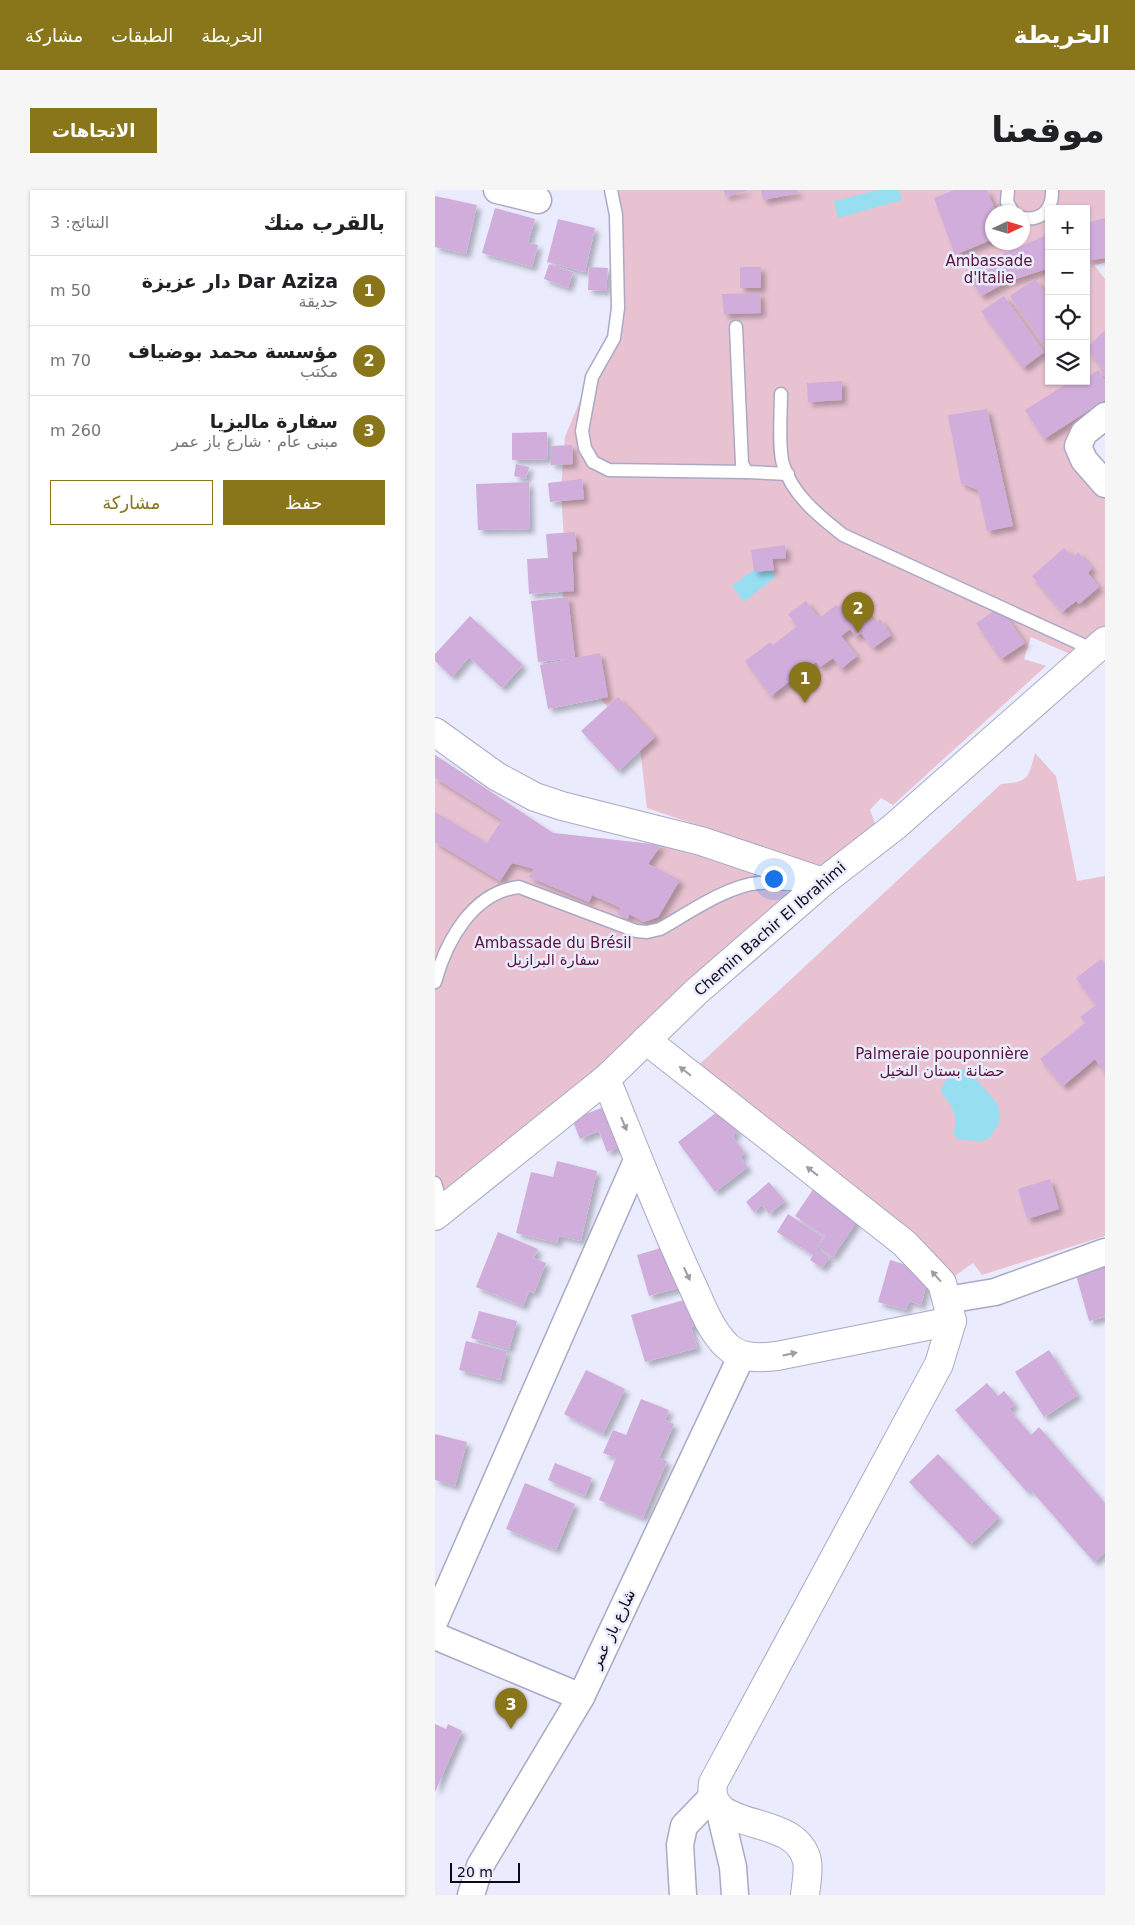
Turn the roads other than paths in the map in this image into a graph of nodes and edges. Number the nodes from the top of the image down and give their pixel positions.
1 (497, 190) edge
2 (611, 190) edge
3 (1051, 190) edge
4 (1007, 191) edge
5 (538, 200) dead end
6 (1009, 205) edge
7 (1030, 218) edge
8 (736, 327) dead end
9 (781, 394) dead end
10 (1105, 416) edge
11 (747, 472) junction
12 (788, 474) junction
13 (1105, 484) edge
14 (1099, 646) edge
15 (435, 732) edge
16 (823, 882) junction
17 (435, 982) edge
18 (646, 1040) junction
19 (606, 1079) junction
20 (638, 1158) junction
21 (435, 1183) edge
22 (439, 1213) edge
23 (1105, 1252) edge
24 (949, 1310) junction
25 (741, 1355) junction
26 (435, 1620) edge
27 (435, 1636) edge
28 (581, 1697) junction
29 (716, 1802) junction
30 (471, 1895) edge
31 (683, 1895) edge
32 (735, 1895) edge
33 (805, 1895) edge

1 - 5 street
2 - 11 lane
3 - 7 lane
4 - 6 lane
8 - 11 lane
9 - 12 lane
10 - 13 street
11 - 12 lane
12 - 14 lane
14 - 16 street, Chemin Bachir El Ibrahimi
15 - 16 street
16 - 17 lane
16 - 18 street, Chemin Bachir El Ibrahimi
18 - 19 street, Chemin Bachir El Ibrahimi
24 -> 18 street
19 -> 20 street
19 - 22 street, Chemin Bachir El Ibrahimi
20 -> 25 street
20 - 26 street
21 - 22 lane
23 - 24 street
25 -> 24 street
24 - 29 street
25 - 28 street, شارع باز عمر
27 - 28 street
28 - 30 street, شارع باز عمر
29 - 31 street
29 - 32 street
29 - 33 street

